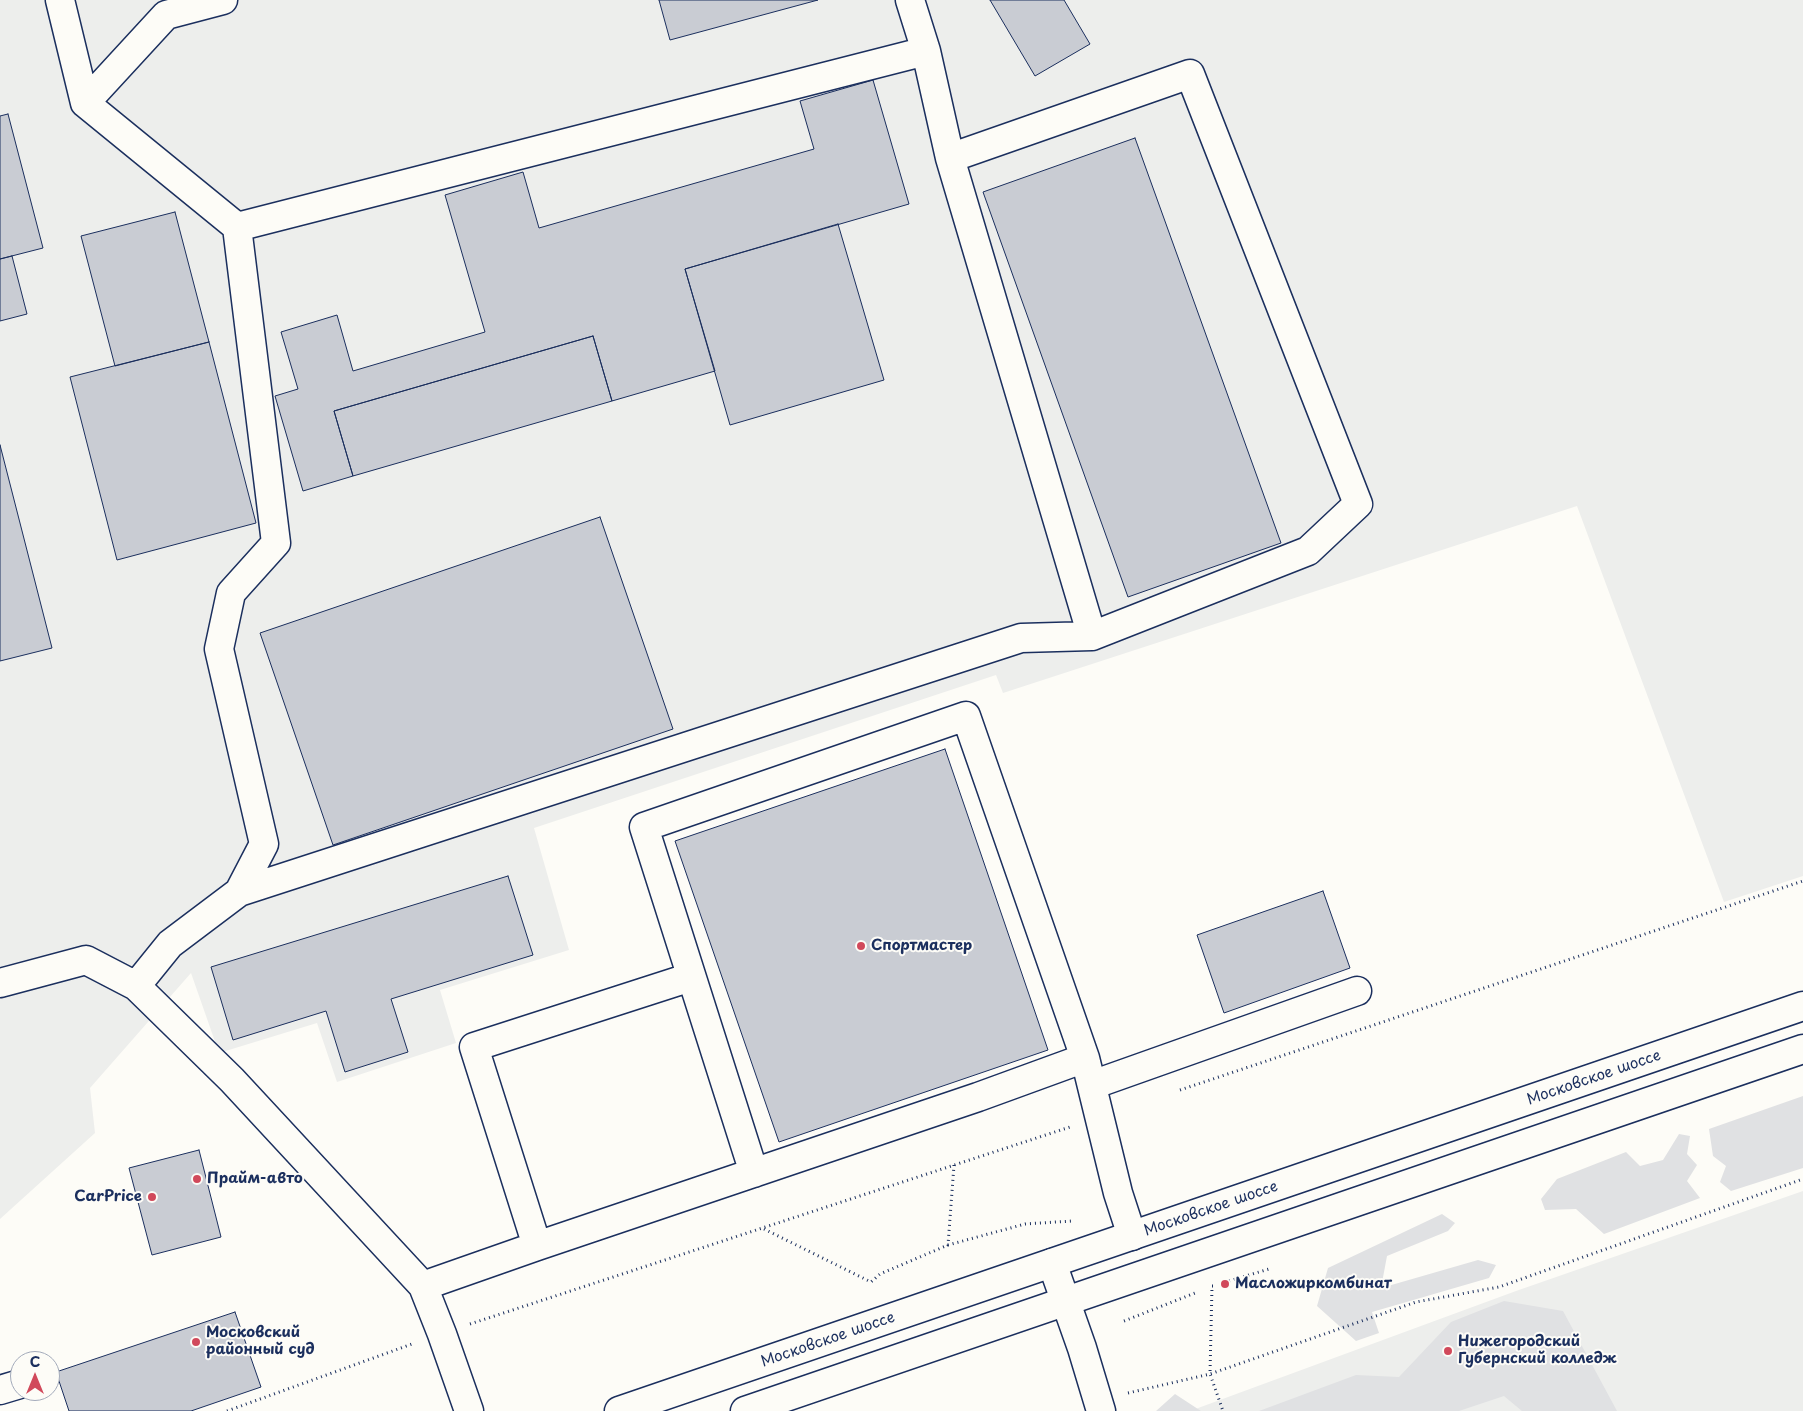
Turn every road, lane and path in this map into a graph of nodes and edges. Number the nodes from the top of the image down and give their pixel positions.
1 (60, 0) edge
2 (222, 0) edge
3 (910, 0) edge
4 (926, 51) junction
5 (85, 103) junction
6 (950, 158) junction
7 (237, 228) junction
8 (1092, 636) junction
9 (239, 892) junction
10 (691, 977) junction
11 (0, 983) edge
12 (136, 986) junction
13 (1357, 992) dead end
14 (1803, 1006) edge
15 (1803, 1049) edge
16 (1085, 1058) junction
17 (1092, 1085) junction
18 (954, 1165) dead end
19 (754, 1173) junction
20 (1803, 1179) edge
21 (1078, 1221) dead end
22 (763, 1229) dead end
23 (1132, 1236) junction
24 (948, 1245) junction
25 (537, 1246) junction
26 (1052, 1263) junction
27 (1269, 1269) dead end
28 (1228, 1282) dead end
29 (1220, 1284) dead end
30 (423, 1286) junction
31 (1212, 1286) junction
32 (1066, 1302) junction
33 (1124, 1321) dead end
34 (442, 1334) junction
35 (1210, 1374) junction
36 (1099, 1406) edge
37 (227, 1411) edge
38 (469, 1411) edge
39 (619, 1411) edge
40 (745, 1411) edge
41 (1223, 1411) edge

1 - 5 main road
2 - 5 main road
3 - 4 main road
4 - 6 main road
4 - 7 main road
5 - 7 main road
6 - 8 main road
6 - 8 main road
7 - 9 main road
8 - 9 main road
9 - 12 main road
10 - 16 main road
10 - 19 main road
10 - 25 main road
11 - 12 main road
12 - 30 main road
13 - 17 main road
14 - 23 main road, Московское шоссе
15 - 32 main road
16 - 17 main road
16 - 19 main road
17 - 23 main road
18 - 24 path
19 - 25 main road
20 - 35 path
21 - 24 path
22 - 24 path
23 - 26 main road, Московское шоссе
25 - 30 main road
26 - 32 main road
26 - 39 main road, Московское шоссе
27 - 28 path
29 - 31 path
30 - 34 main road
31 - 33 path
31 - 35 path
32 - 36 main road
32 - 40 main road
34 - 37 path
34 - 38 main road
35 - 36 path
35 - 41 path

